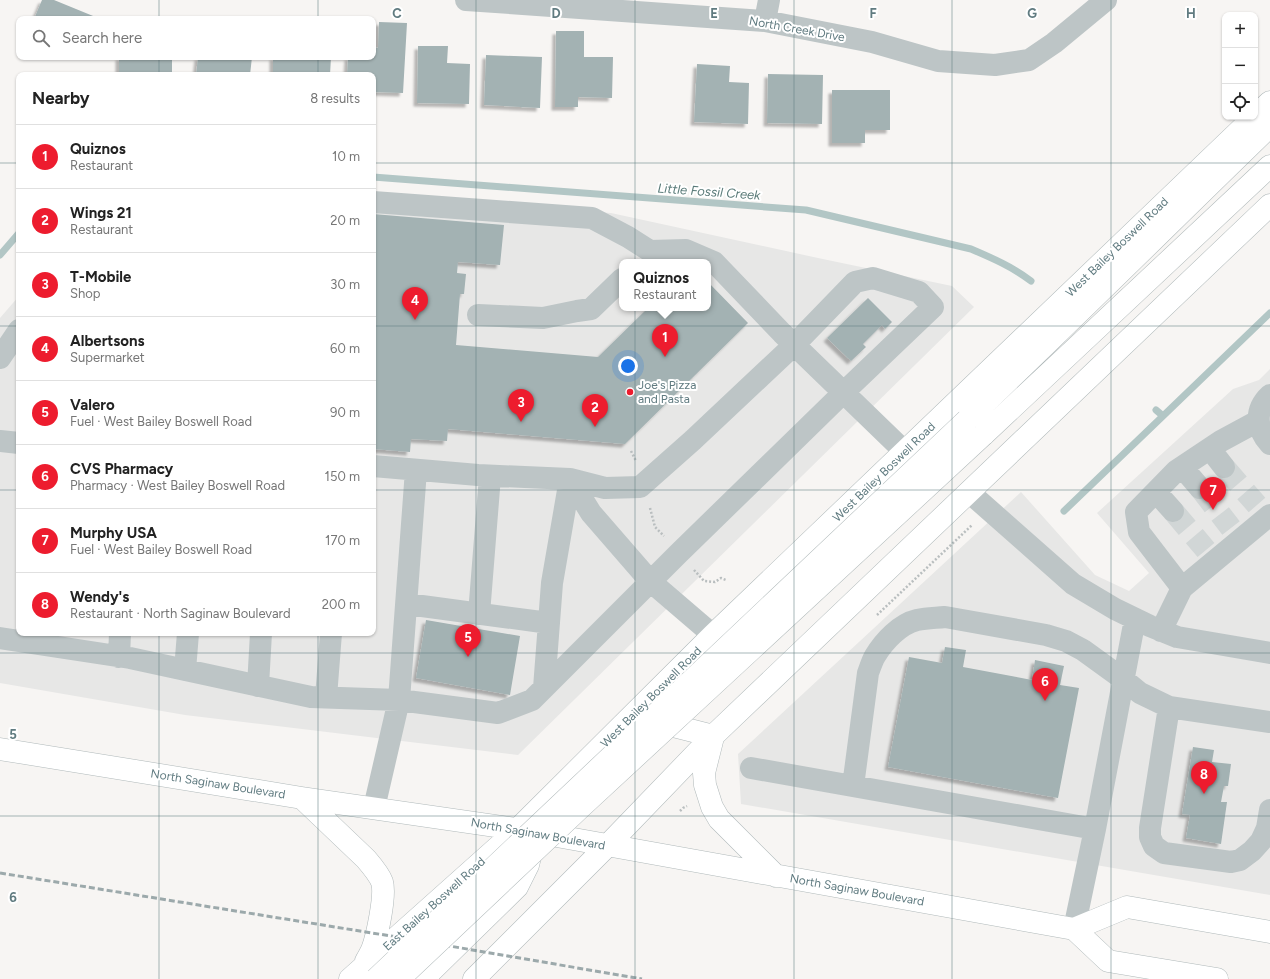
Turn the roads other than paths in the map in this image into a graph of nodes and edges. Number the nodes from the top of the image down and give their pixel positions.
1 (466, 0) edge
2 (769, 0) edge
3 (1106, 0) edge
4 (765, 22) junction
5 (1270, 102) edge
6 (1258, 112) edge
7 (1250, 120) edge
8 (1270, 126) edge
9 (1270, 166) edge
10 (376, 202) edge
11 (1270, 205) edge
12 (644, 256) edge
13 (707, 259) edge
14 (711, 261) edge
15 (619, 282) edge
16 (478, 315) dead end
17 (16, 334) edge
18 (794, 344) junction
19 (0, 358) edge
20 (843, 393) junction
21 (1270, 395) edge
22 (1258, 421) junction
23 (0, 441) edge
24 (16, 443) edge
25 (1270, 444) edge
26 (1210, 449) junction
27 (905, 452) junction
28 (376, 466) edge
29 (1182, 467) junction
30 (1224, 467) tunnel mouth
31 (416, 470) junction
32 (490, 476) junction
33 (570, 479) junction
34 (1200, 488) tunnel mouth
35 (1156, 492) junction
36 (970, 493) junction
37 (1173, 511) tunnel mouth
38 (1265, 513) edge
39 (650, 581) junction
40 (1182, 588) junction
41 (406, 604) junction
42 (479, 614) junction
43 (1135, 619) junction
44 (549, 623) junction
45 (1161, 630) junction
46 (714, 635) junction
47 (120, 636) edge
48 (188, 636) edge
49 (261, 636) edge
50 (331, 636) edge
51 (0, 638) edge
52 (47, 639) edge
53 (1270, 653) edge
54 (120, 657) junction
55 (185, 670) junction
56 (1123, 679) junction
57 (258, 686) junction
58 (544, 688) junction
59 (326, 698) junction
60 (399, 700) junction
61 (1169, 707) junction
62 (633, 715) junction
63 (1270, 722) edge
64 (713, 736) junction
65 (0, 749) edge
66 (751, 768) dead end
67 (853, 786) junction
68 (302, 798) junction
69 (374, 808) junction
70 (1270, 810) edge
71 (1095, 829) junction
72 (527, 830) junction
73 (607, 846) junction
74 (776, 876) junction
75 (1074, 929) junction
76 (1270, 932) edge
77 (362, 976) edge
78 (399, 979) edge
79 (423, 979) edge
80 (474, 979) edge
81 (1217, 979) edge

1 - 4 street, North Creek Drive
2 - 4 street
3 - 4 street, North Creek Drive
5 - 6 main road, West Bailey Boswell Road
7 - 27 main road, West Bailey Boswell Road
8 - 72 main road, West Bailey Boswell Road, bridge
9 - 78 main road, bridge
10 - 12 street
11 - 36 main road
12 - 13 street
14 - 18 street
15 - 16 street
17 - 19 street
18 - 20 street
18 - 20 street
18 - 33 street
20 - 27 street
20 - 39 street
21 - 22 street
22 - 25 street
22 - 26 street
23 - 24 street
26 - 29 street
26 - 30 street
27 - 46 main road, West Bailey Boswell Road
28 - 31 street
29 - 34 street
29 - 35 street
31 - 32 street
31 - 41 street
32 - 33 street
32 - 42 street
33 - 39 street
33 - 44 street
35 - 37 street
35 - 40 street
36 - 43 street
36 - 64 main road
38 - 40 street
39 - 46 street
39 - 58 street
40 - 45 street
41 - 42 street
41 - 60 street
42 - 44 street
43 - 45 street
43 - 56 street
44 - 58 street
45 - 53 street
46 - 62 main road, West Bailey Boswell Road
47 - 54 street
48 - 55 street
49 - 57 street
50 - 59 street
51 - 52 street
52 - 54 street
54 - 55 street
55 - 57 street
56 - 61 street
56 - 67 street
56 - 71 street
57 - 59 street
58 - 60 street
59 - 60 street
60 - 69 street
61 - 63 street
61 - 70 street
62 - 64 main road
62 - 72 main road, West Bailey Boswell Road
64 - 73 main road
64 - 74 main road
65 - 68 main road, North Saginaw Boulevard
66 - 67 street
67 - 71 street
68 - 69 main road, North Saginaw Boulevard
68 - 77 main road
69 - 72 main road, North Saginaw Boulevard
71 - 75 street
72 - 73 main road, North Saginaw Boulevard
72 - 77 main road, East Bailey Boswell Road, bridge
72 - 79 main road
73 - 74 main road, North Saginaw Boulevard
73 - 80 main road
74 - 75 main road, North Saginaw Boulevard
75 - 76 main road
75 - 81 main road

